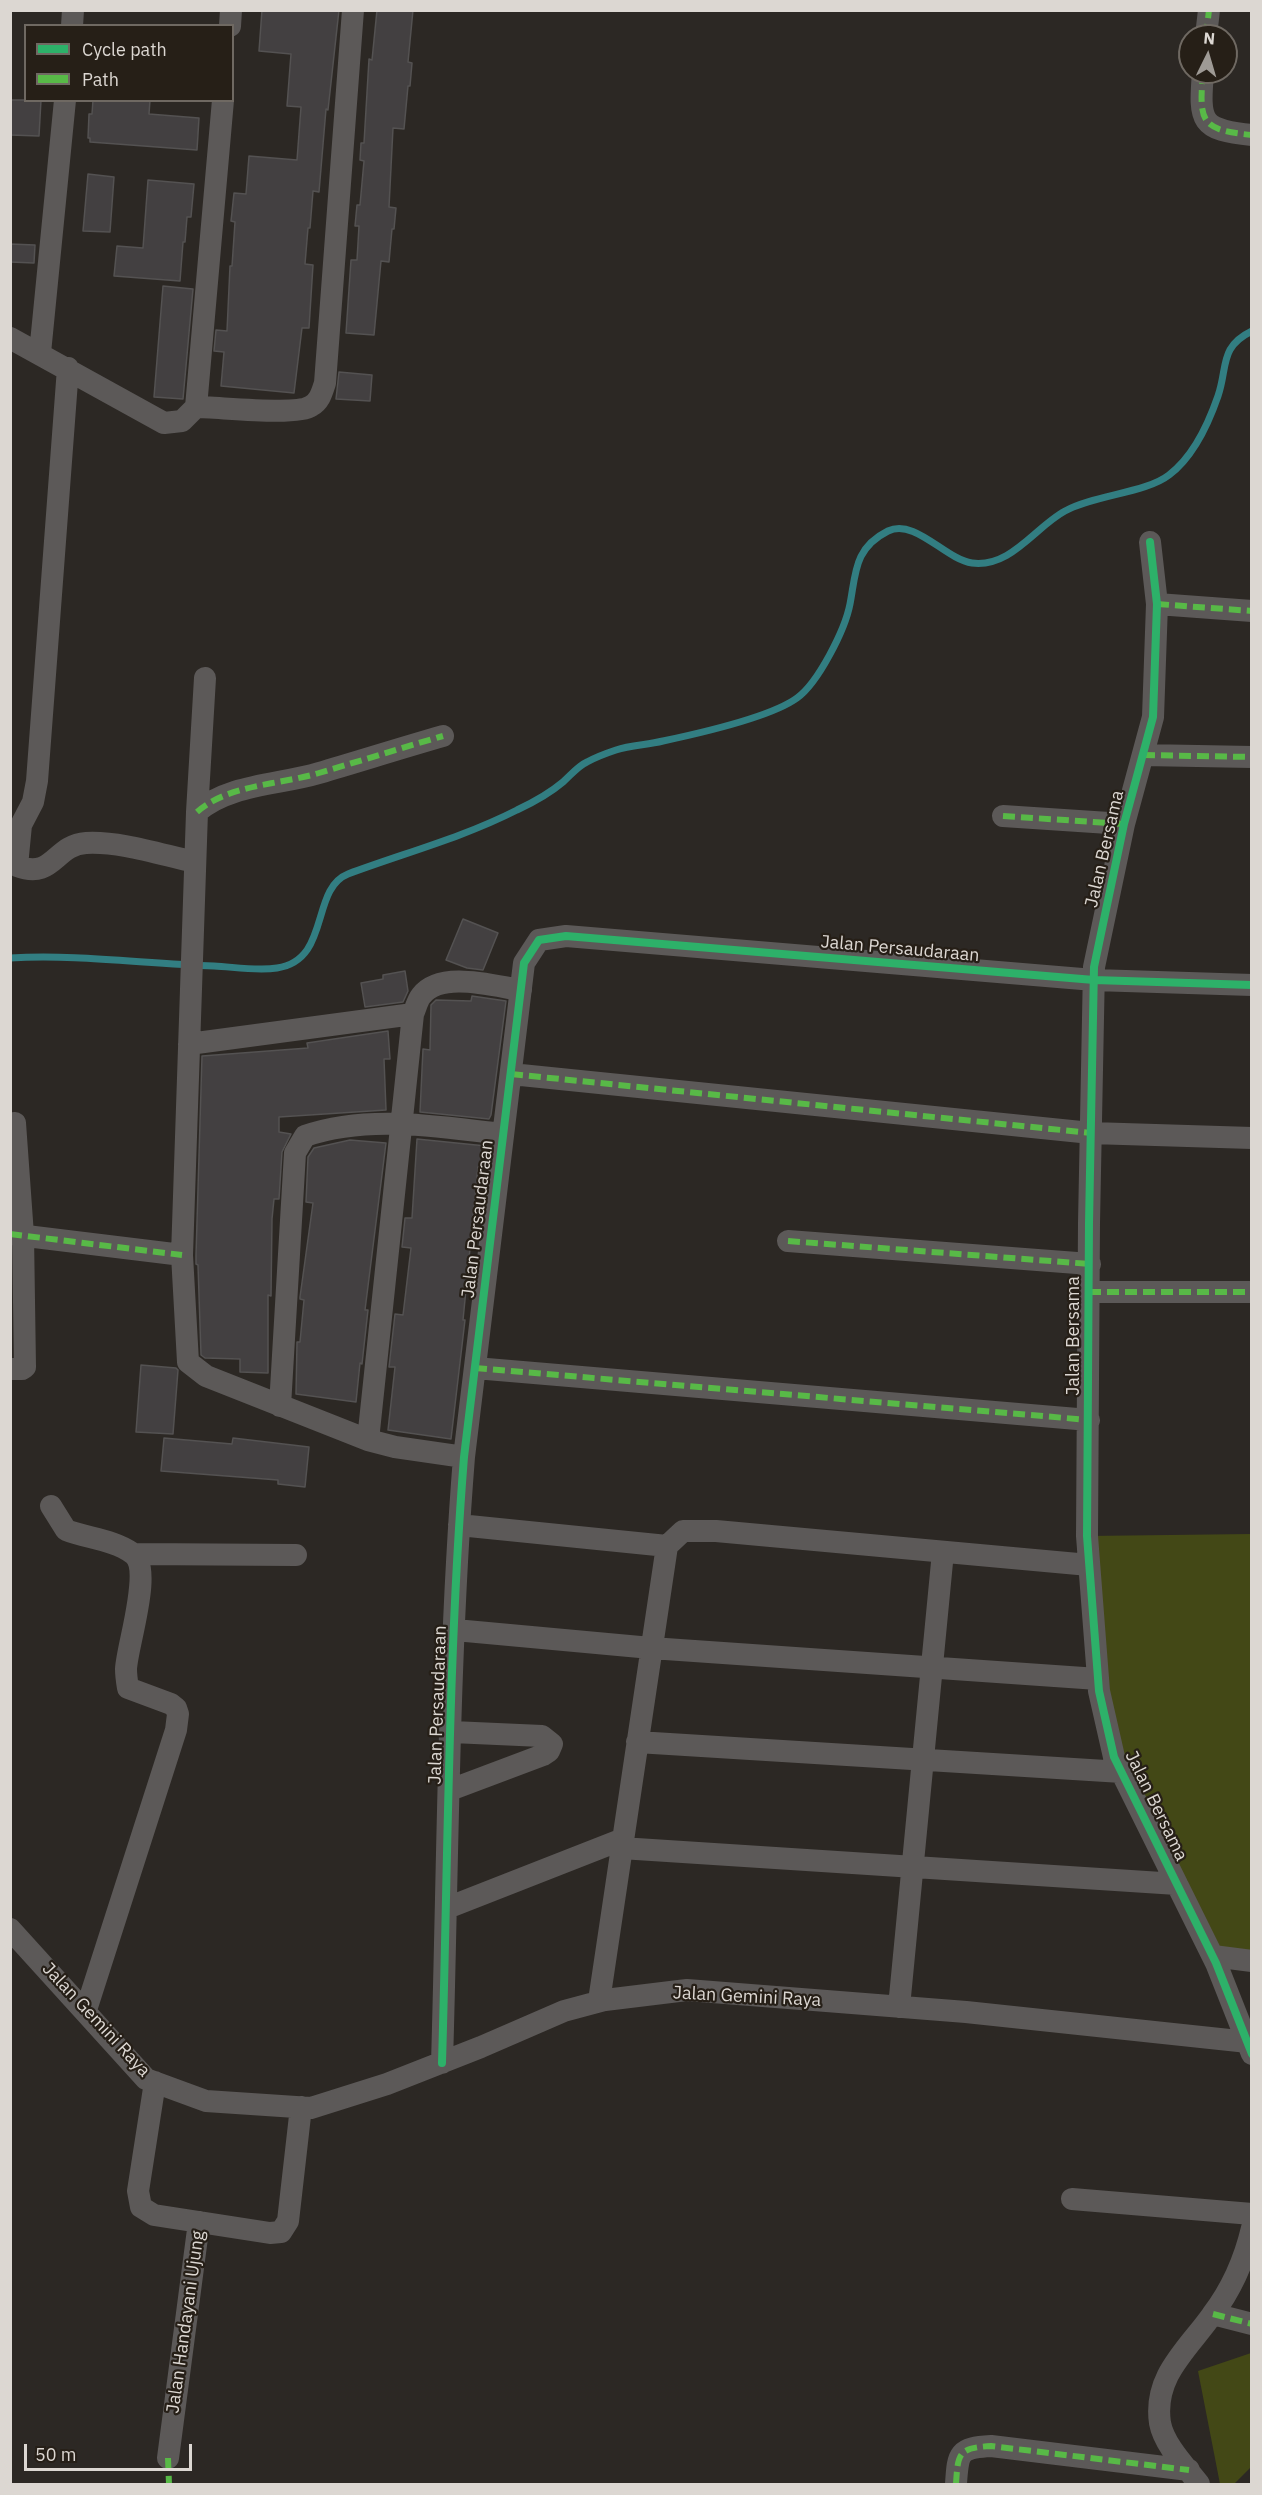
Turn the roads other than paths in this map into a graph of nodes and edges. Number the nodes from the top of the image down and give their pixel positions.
1 (353, 10) edge
2 (1202, 84) edge
3 (64, 102) edge
4 (223, 102) edge
5 (1251, 135) edge
6 (10, 338) edge
7 (40, 353) junction
8 (68, 368) junction
9 (196, 407) junction
10 (1150, 542) dead end
11 (1157, 604) junction
12 (1251, 611) edge
13 (205, 678) dead end
14 (443, 736) dead end
15 (1143, 755) junction
16 (1251, 757) edge
17 (197, 812) junction
18 (1003, 816) dead end
19 (1124, 824) junction
20 (195, 862) junction
21 (1094, 980) junction
22 (1251, 985) edge
23 (521, 990) junction
24 (413, 1014) junction
25 (189, 1044) junction
26 (511, 1074) junction
27 (15, 1123) dead end
28 (402, 1123) junction
29 (1090, 1133) junction
30 (503, 1134) junction
31 (1251, 1138) edge
32 (17, 1234) edge
33 (788, 1241) dead end
34 (182, 1255) junction
35 (1090, 1264) junction
36 (1089, 1292) junction
37 (1251, 1292) edge
38 (475, 1368) junction
39 (10, 1369) edge
40 (280, 1406) junction
41 (1089, 1420) junction
42 (368, 1440) junction
43 (464, 1457) junction
44 (51, 1506) dead end
45 (459, 1525) junction
46 (667, 1546) junction
47 (944, 1552) junction
48 (135, 1554) junction
49 (296, 1555) dead end
50 (1089, 1565) junction
51 (455, 1630) junction
52 (651, 1648) junction
53 (932, 1667) junction
54 (1098, 1679) junction
55 (452, 1732) junction
56 (637, 1742) junction
57 (923, 1759) junction
58 (1122, 1772) junction
59 (450, 1790) junction
60 (622, 1844) junction
61 (912, 1867) junction
62 (1177, 1884) junction
63 (447, 1908) junction
64 (10, 1929) edge
65 (1213, 1956) junction
66 (1251, 1961) edge
67 (598, 2001) junction
68 (899, 2007) junction
69 (86, 2010) junction
70 (1250, 2048) edge
71 (442, 2063) junction
72 (154, 2082) junction
73 (301, 2107) junction
74 (1072, 2199) dead end
75 (1251, 2214) edge
76 (199, 2222) junction
77 (1251, 2228) edge
78 (1213, 2314) junction
79 (1251, 2324) edge
80 (168, 2458) dead end
81 (1194, 2477) edge
82 (956, 2484) edge

1 - 9 street
2 - 5 street
3 - 7 street
4 - 9 street
6 - 7 street
7 - 8 street
8 - 9 street
8 - 20 street
10 - 11 street, Jalan Bersama
11 - 12 street
11 - 15 street, Jalan Bersama
13 - 17 street
14 - 17 street
15 - 16 street
15 - 19 street, Jalan Bersama
17 - 20 street
18 - 19 street
19 - 21 street, Jalan Bersama
20 - 25 street
21 - 22 street, Jalan Persaudaraan
21 - 23 street, Jalan Persaudaraan
21 - 29 street, Jalan Bersama
23 - 24 street
23 - 26 street, Jalan Persaudaraan
24 - 25 street
24 - 28 street
25 - 34 street
26 - 29 street
26 - 30 street, Jalan Persaudaraan
27 - 32 street
28 - 30 street
28 - 40 street
28 - 42 street
29 - 31 street
29 - 35 street, Jalan Bersama
30 - 38 street, Jalan Persaudaraan
32 - 34 street
32 - 39 street
33 - 35 street
34 - 40 street
35 - 36 street, Jalan Bersama
36 - 37 street
36 - 41 street, Jalan Bersama
38 - 41 street
38 - 43 street, Jalan Persaudaraan
40 - 42 street
41 - 50 street, Jalan Bersama
42 - 43 street
43 - 45 street, Jalan Persaudaraan
44 - 48 street
45 - 46 street
45 - 51 street, Jalan Persaudaraan
46 - 47 street
46 - 52 street
47 - 50 street
47 - 53 street
48 - 49 street
48 - 69 street
50 - 54 street, Jalan Bersama
51 - 52 street
51 - 55 street, Jalan Persaudaraan
52 - 53 street
52 - 56 street
53 - 54 street
53 - 57 street
54 - 58 street, Jalan Bersama
55 - 59 street, Jalan Persaudaraan
55 - 59 street
56 - 57 street
56 - 60 street
57 - 58 street
57 - 61 street
58 - 62 street, Jalan Bersama
59 - 63 street, Jalan Persaudaraan
60 - 61 street
60 - 63 street
60 - 67 street
61 - 62 street
61 - 68 street
62 - 65 street, Jalan Bersama
63 - 71 street, Jalan Persaudaraan
64 - 69 street, Jalan Gemini Raya
65 - 66 street
65 - 70 street, Jalan Bersama
67 - 68 street, Jalan Gemini Raya
67 - 71 street, Jalan Gemini Raya
68 - 70 street, Jalan Gemini Raya
69 - 72 street, Jalan Gemini Raya
71 - 73 street, Jalan Gemini Raya
72 - 73 street, Jalan Gemini Raya
72 - 76 street
73 - 76 street
74 - 75 street
76 - 80 street, Jalan Handayani Ujung
77 - 78 street
78 - 79 street
78 - 81 street
81 - 82 street

